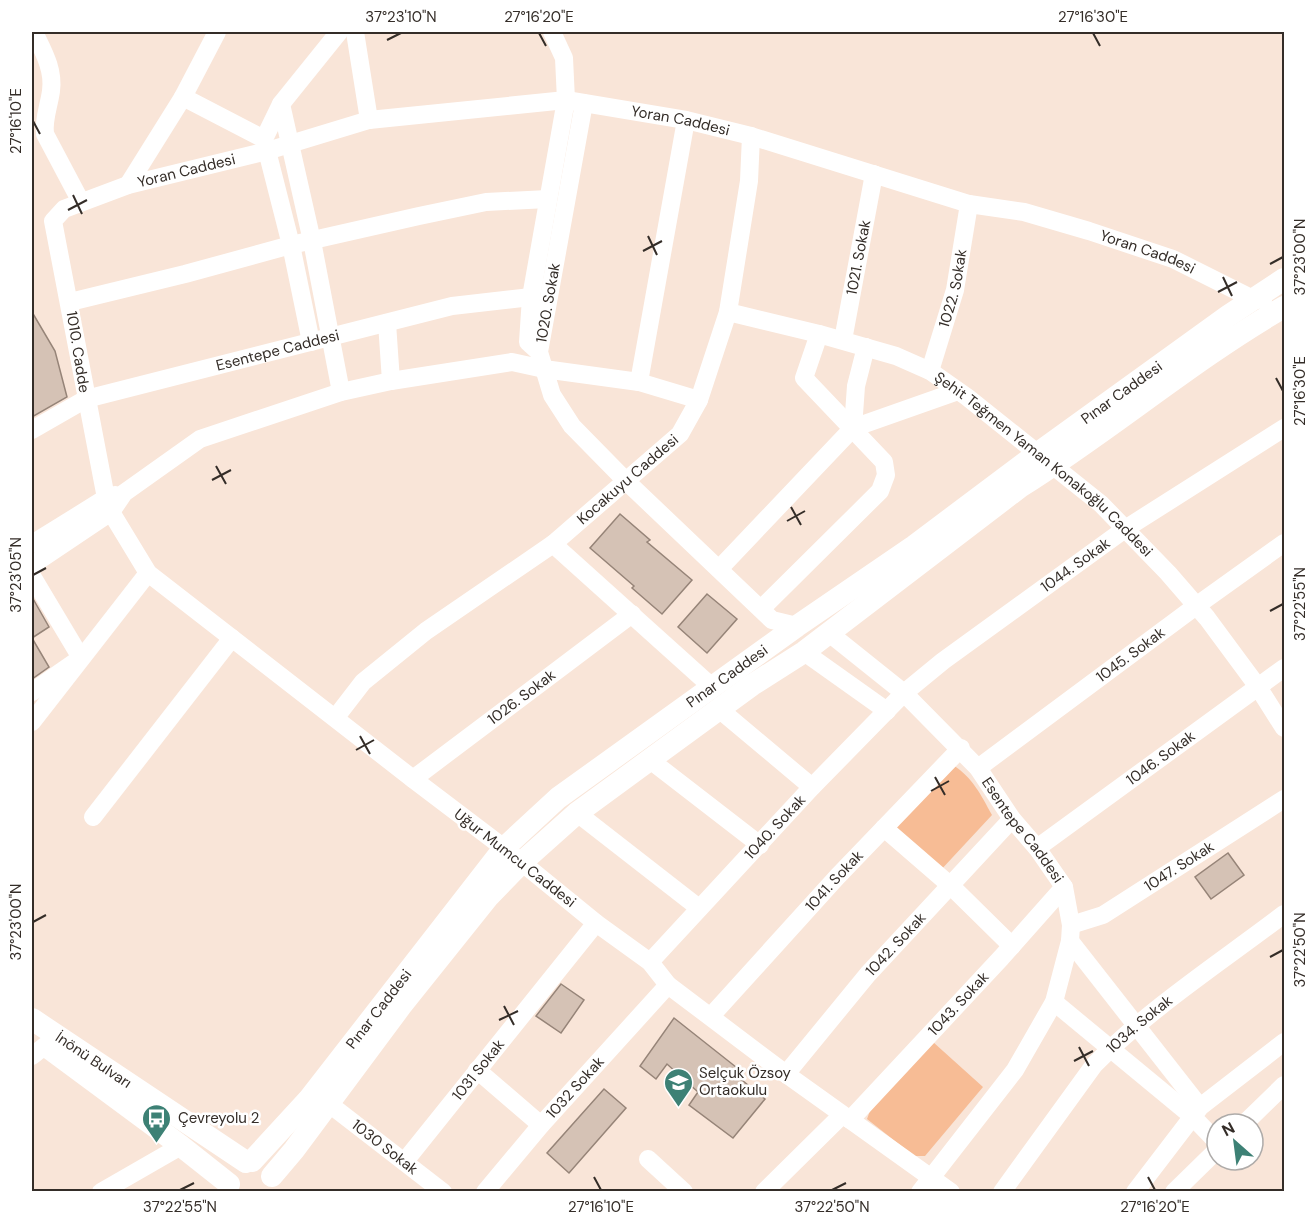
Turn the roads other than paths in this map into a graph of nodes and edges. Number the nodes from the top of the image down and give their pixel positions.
1 (34, 32) edge
2 (218, 32) edge
3 (355, 32) edge
4 (552, 32) edge
5 (332, 34) edge
6 (183, 97) junction
7 (575, 101) junction
8 (281, 104) junction
9 (369, 120) junction
10 (686, 120) junction
11 (751, 136) junction
12 (289, 144) junction
13 (265, 145) junction
14 (874, 174) junction
15 (128, 185) junction
16 (548, 199) junction
17 (969, 204) junction
18 (72, 205) junction
19 (312, 241) junction
20 (291, 245) junction
21 (1284, 279) edge
22 (531, 297) junction
23 (1253, 299) junction
24 (70, 302) junction
25 (1284, 302) edge
26 (1284, 307) edge
27 (728, 312) junction
28 (387, 323) junction
29 (819, 334) junction
30 (331, 338) junction
31 (843, 340) junction
32 (311, 342) junction
33 (866, 347) junction
34 (542, 361) junction
35 (930, 371) junction
36 (391, 381) junction
37 (639, 382) junction
38 (958, 391) junction
39 (341, 392) junction
40 (86, 399) junction
41 (699, 400) junction
42 (853, 428) junction
43 (1284, 428) edge
44 (32, 430) edge
45 (1046, 459) junction
46 (626, 481) junction
47 (108, 505) junction
48 (1125, 529) junction
49 (1284, 543) edge
50 (32, 544) edge
51 (553, 544) junction
52 (32, 565) edge
53 (719, 569) junction
54 (148, 573) junction
55 (32, 576) edge
56 (1196, 606) junction
57 (761, 609) junction
58 (632, 614) junction
59 (797, 626) junction
60 (829, 633) junction
61 (232, 638) junction
62 (804, 652) junction
63 (81, 658) junction
64 (1284, 668) edge
65 (712, 687) junction
66 (1258, 687) junction
67 (32, 692) edge
68 (904, 693) junction
69 (720, 709) junction
70 (887, 711) junction
71 (336, 717) junction
72 (32, 722) edge
73 (1284, 728) edge
74 (961, 748) junction
75 (650, 760) junction
76 (978, 768) junction
77 (413, 779) junction
78 (812, 787) junction
79 (1284, 799) edge
80 (577, 813) junction
81 (93, 817) dead end
82 (1012, 819) junction
83 (884, 828) junction
84 (760, 845) junction
85 (504, 848) junction
86 (1037, 848) junction
87 (521, 863) junction
88 (951, 886) junction
89 (1064, 887) junction
90 (699, 908) junction
91 (1284, 914) edge
92 (596, 923) junction
93 (1071, 933) junction
94 (1012, 946) junction
95 (650, 962) junction
96 (668, 985) junction
97 (1054, 1002) junction
98 (711, 1016) junction
99 (32, 1019) edge
100 (1136, 1024) junction
101 (1284, 1042) edge
102 (36, 1046) edge
103 (1111, 1047) junction
104 (477, 1070) junction
105 (786, 1074) junction
106 (1284, 1085) edge
107 (328, 1103) junction
108 (1196, 1111) junction
109 (1256, 1112) edge
110 (846, 1117) junction
111 (1205, 1124) edge
112 (541, 1125) junction
113 (181, 1146) junction
114 (648, 1158) dead end
115 (405, 1161) junction
116 (1205, 1161) edge
117 (249, 1162) junction
118 (925, 1184) edge
119 (276, 1185) edge
120 (230, 1190) edge
121 (101, 1191) edge
122 (443, 1191) edge
123 (485, 1191) edge
124 (684, 1191) edge
125 (764, 1191) edge
126 (951, 1191) edge
127 (1002, 1191) edge
128 (1135, 1191) edge
129 (1174, 1191) edge

1 - 18 street
2 - 6 street
3 - 9 street
4 - 7 street
5 - 8 street
6 - 13 street
6 - 15 street
7 - 9 street, Yoran Caddesi
7 - 10 street, Yoran Caddesi
7 - 16 street, 1020. Sokak
7 - 34 street, 1020. Sokak
8 - 12 street
8 - 13 street
9 - 12 street, Yoran Caddesi
10 - 11 street, Yoran Caddesi
10 - 37 street
11 - 14 street, Yoran Caddesi
11 - 27 street, Kocakuyu Caddesi
12 - 13 street, Yoran Caddesi
12 - 19 street
13 - 15 street, Yoran Caddesi
13 - 20 street
14 - 17 street, Yoran Caddesi
14 - 31 street, 1021. Sokak
15 - 18 street, Yoran Caddesi
16 - 19 street
16 - 22 street, 1020. Sokak
17 - 23 street, Yoran Caddesi
17 - 35 street, 1022. Sokak
18 - 24 street, 1010. Cadde
19 - 20 street
19 - 30 street
20 - 24 street
20 - 32 street
21 - 23 main road, Pınar Caddesi
22 - 28 street, Esentepe Caddesi
22 - 34 street, 1020. Sokak
23 - 25 street, Yoran Caddesi
23 - 45 main road, Pınar Caddesi
24 - 40 street, 1010. Cadde
26 - 45 main road, Pınar Caddesi
27 - 29 street, Şehit Teğmen Yaman Konakoğlu Caddesi
27 - 41 street, Kocakuyu Caddesi
28 - 30 street, Esentepe Caddesi
28 - 36 street
29 - 31 street, Şehit Teğmen Yaman Konakoğlu Caddesi
29 - 42 street
30 - 32 street, Esentepe Caddesi
30 - 39 street
31 - 33 street, Şehit Teğmen Yaman Konakoğlu Caddesi
32 - 40 street, Esentepe Caddesi
33 - 35 street, Şehit Teğmen Yaman Konakoğlu Caddesi
33 - 42 street
34 - 36 street
34 - 37 street
34 - 46 street
35 - 38 street, Şehit Teğmen Yaman Konakoğlu Caddesi
36 - 39 street
37 - 41 street
38 - 42 street
38 - 45 street, Şehit Teğmen Yaman Konakoğlu Caddesi
39 - 47 street
40 - 44 street, Esentepe Caddesi
40 - 47 street, 1010. Cadde
41 - 46 street, Kocakuyu Caddesi
42 - 53 street
42 - 57 street
43 - 48 street, 1044. Sokak
45 - 48 street, Şehit Teğmen Yaman Konakoğlu Caddesi
45 - 59 main road, Pınar Caddesi
45 - 60 main road, Pınar Caddesi
46 - 51 street, Kocakuyu Caddesi
46 - 53 street
47 - 50 street
47 - 52 street
47 - 54 street, Uğur Mumcu Caddesi
48 - 56 street, Şehit Teğmen Yaman Konakoğlu Caddesi
48 - 68 street, 1044. Sokak
49 - 56 street, 1045. Sokak
51 - 58 street
51 - 71 street, Kocakuyu Caddesi
53 - 57 street
54 - 61 street, Uğur Mumcu Caddesi
54 - 63 street
55 - 63 street
56 - 66 street, Şehit Teğmen Yaman Konakoğlu Caddesi
56 - 76 street, 1045. Sokak
57 - 59 street
58 - 65 street
58 - 77 street, 1026. Sokak
59 - 60 main road
59 - 62 main road
59 - 65 main road, Pınar Caddesi
60 - 62 main road, Pınar Caddesi
60 - 68 street, Esentepe Caddesi
61 - 71 street, Uğur Mumcu Caddesi
61 - 81 street
62 - 69 main road, Pınar Caddesi
62 - 70 street
63 - 67 street
63 - 72 street
64 - 66 street, 1046. Sokak
65 - 85 main road, Pınar Caddesi
66 - 73 street, Şehit Teğmen Yaman Konakoğlu Caddesi
66 - 86 street, 1046. Sokak
68 - 70 street, 1040. Sokak
68 - 74 street, Esentepe Caddesi
69 - 75 main road, Pınar Caddesi
69 - 78 street
70 - 78 street, 1040. Sokak
71 - 77 street, Uğur Mumcu Caddesi
74 - 76 street, Esentepe Caddesi
74 - 83 street, 1041. Sokak
75 - 80 main road, Pınar Caddesi
75 - 84 street
76 - 82 street, Esentepe Caddesi
77 - 85 street, Uğur Mumcu Caddesi
78 - 84 street, 1040. Sokak
79 - 93 street, 1047. Sokak
80 - 87 main road, Pınar Caddesi
80 - 90 street
82 - 86 street, Esentepe Caddesi
82 - 88 street, 1042. Sokak
83 - 88 street
83 - 98 street, 1041. Sokak
84 - 90 street, 1040. Sokak
85 - 87 street, Uğur Mumcu Caddesi
85 - 117 main road, Pınar Caddesi
86 - 89 street, Esentepe Caddesi
87 - 92 street, Uğur Mumcu Caddesi
87 - 107 main road, Pınar Caddesi
88 - 94 street
88 - 105 street, 1042. Sokak
89 - 93 street, Esentepe Caddesi
89 - 94 street, 1043. Sokak
90 - 95 street, 1040. Sokak
91 - 100 street, 1034. Sokak
92 - 95 street, Uğur Mumcu Caddesi
92 - 104 street, 1031 Sokak
93 - 97 street, Esentepe Caddesi
93 - 100 street
94 - 110 street, 1043. Sokak
95 - 96 street, Uğur Mumcu Caddesi
96 - 98 street, Uğur Mumcu Caddesi
96 - 112 street, 1032 Sokak
97 - 103 street
97 - 118 street, Esentepe Caddesi
98 - 105 street, Uğur Mumcu Caddesi
99 - 117 main road, İnönü Bulvarı
100 - 103 street, 1034. Sokak
100 - 108 street
101 - 108 street
102 - 113 main road, İnönü Bulvarı
103 - 108 street
103 - 127 street, 1034. Sokak
104 - 112 street
104 - 115 street, 1031 Sokak
105 - 110 street, Uğur Mumcu Caddesi
106 - 109 street
107 - 115 street, 1030 Sokak
107 - 119 main road, Pınar Caddesi
108 - 111 street
108 - 128 street
110 - 118 street, Uğur Mumcu Caddesi
110 - 125 street, 1043. Sokak
112 - 123 street, 1032 Sokak
113 - 120 main road, İnönü Bulvarı
113 - 121 street
114 - 124 street
115 - 122 street, 1030 Sokak
116 - 129 street
117 - 119 main road, İnönü Bulvarı
117 - 120 main road, Pınar Caddesi
118 - 126 street, Uğur Mumcu Caddesi

